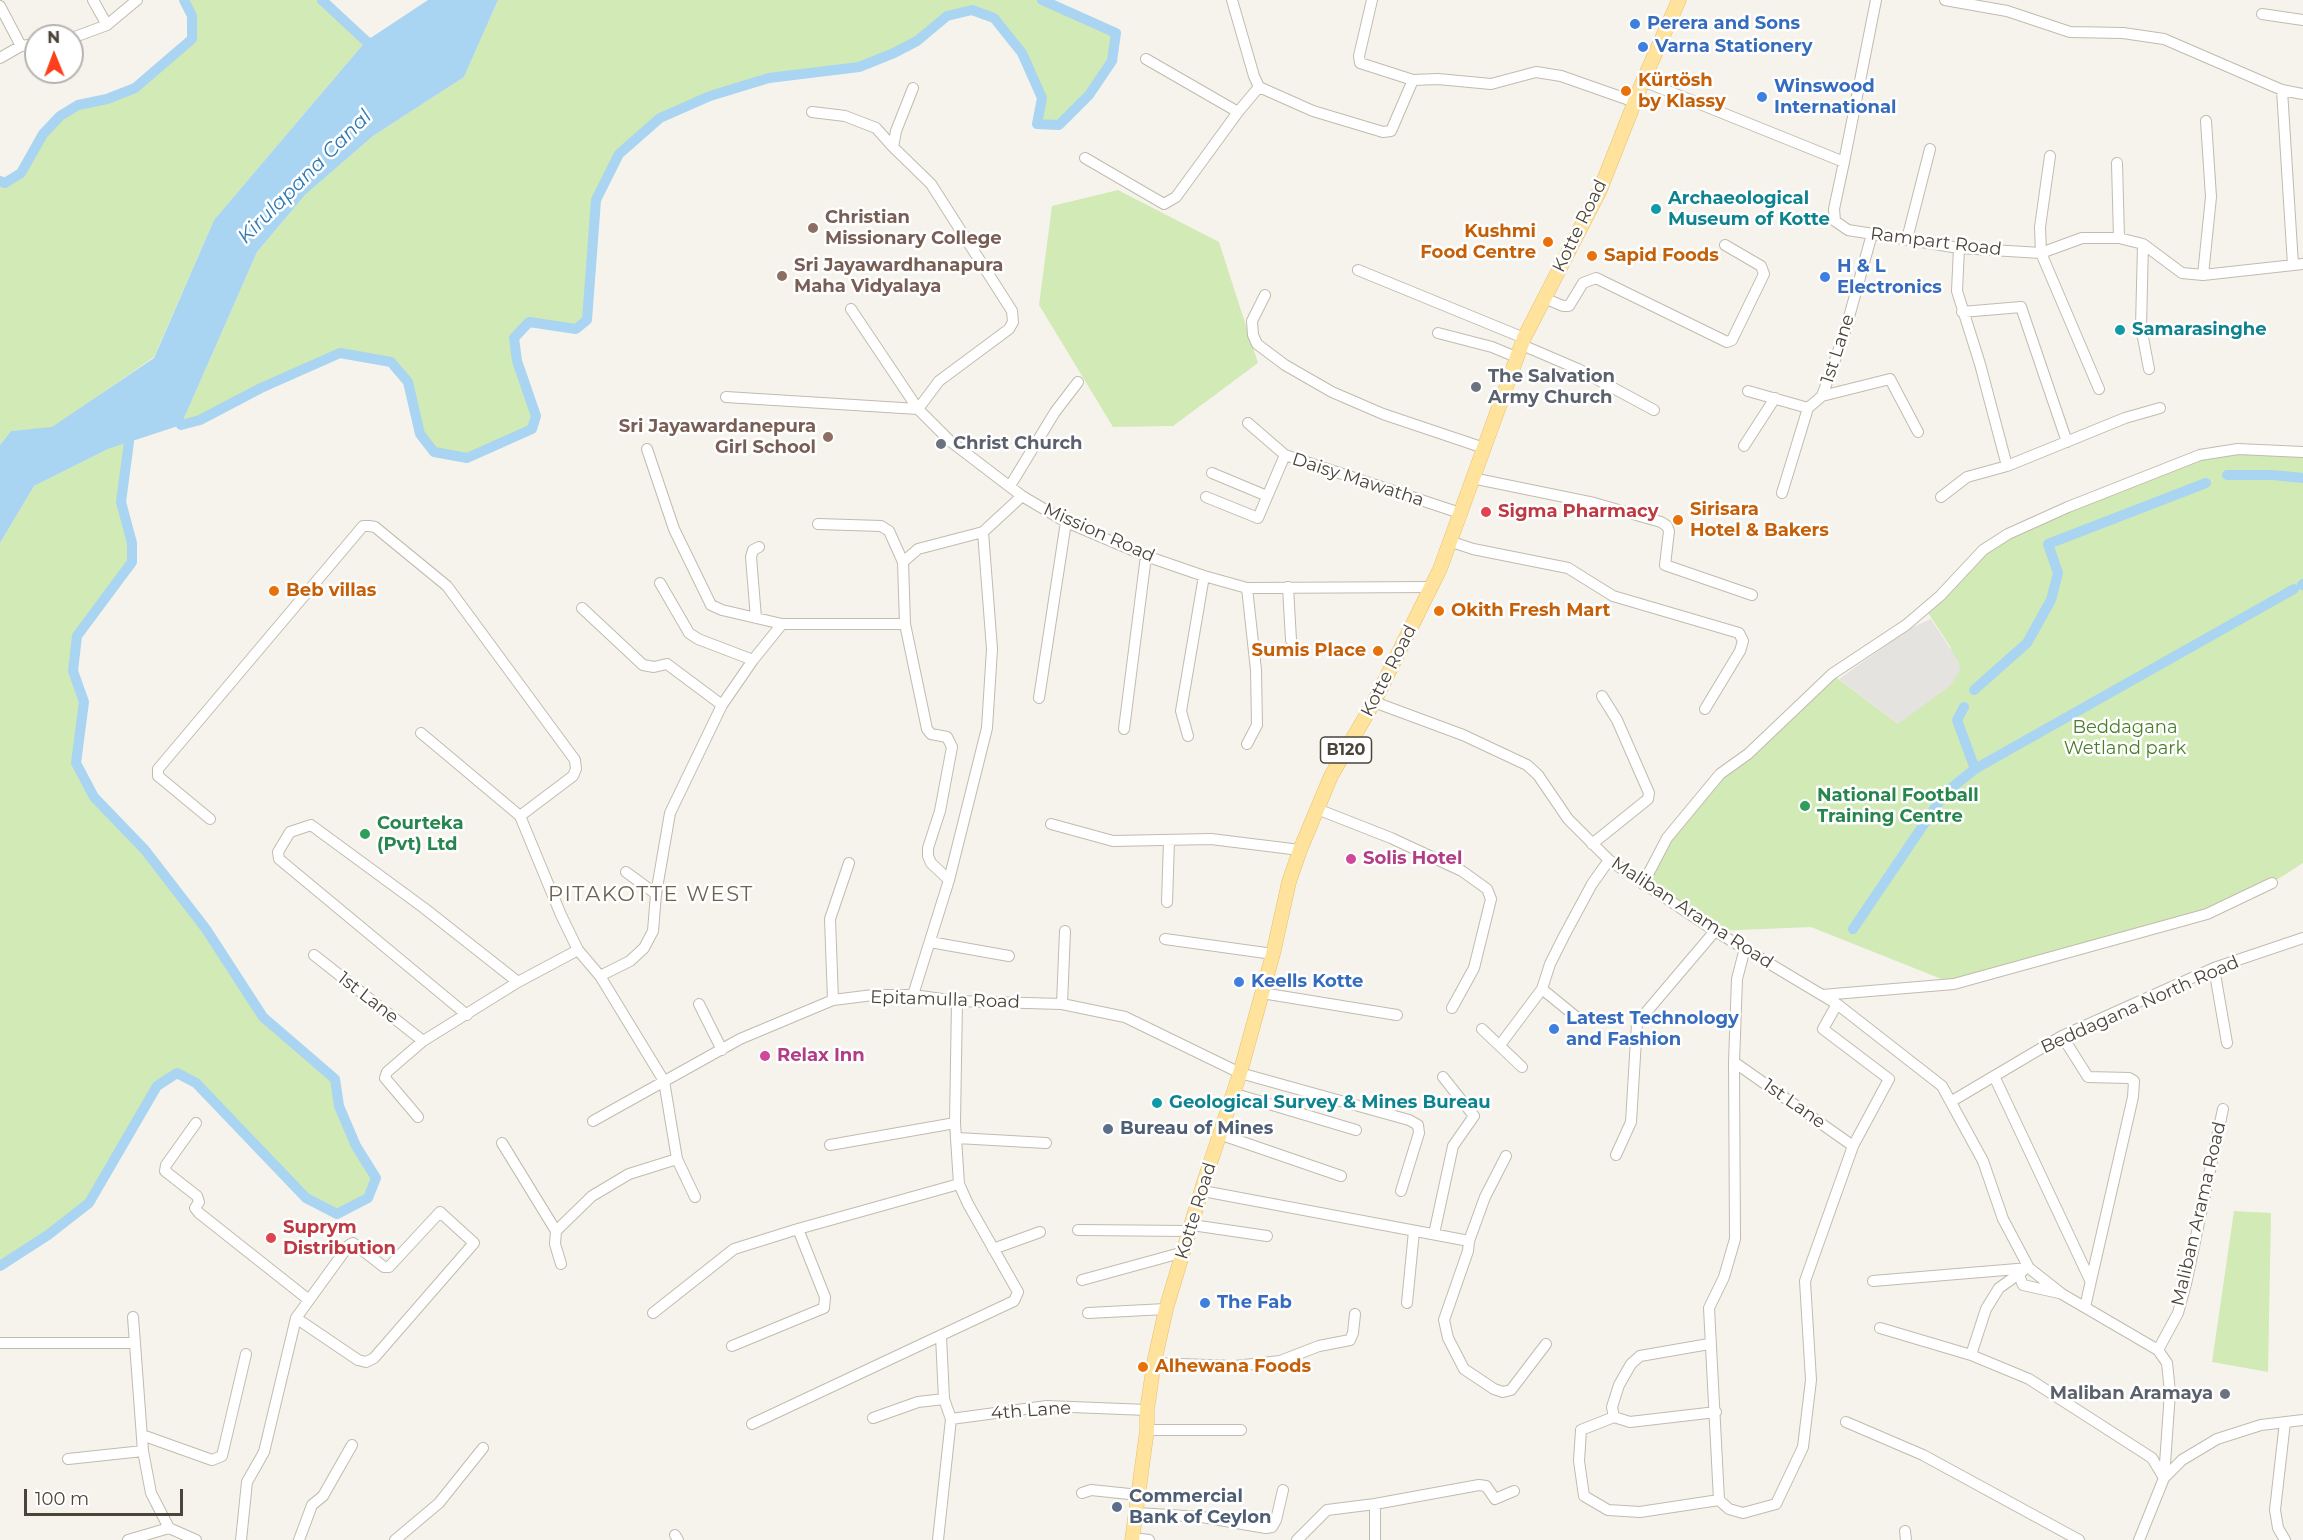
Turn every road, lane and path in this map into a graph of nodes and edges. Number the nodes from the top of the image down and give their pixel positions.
1 (93, 0) edge
2 (137, 0) edge
3 (1232, 0) edge
4 (1372, 0) edge
5 (1679, 0) edge
6 (1876, 0) edge
7 (1945, 0) edge
8 (0, 6) edge
9 (2262, 14) dead end
10 (2303, 20) edge
11 (107, 25) junction
12 (84, 34) edge
13 (21, 46) junction
14 (24, 46) edge
15 (0, 58) edge
16 (1146, 59) dead end
17 (1413, 80) junction
18 (1643, 81) junction
19 (1259, 87) junction
20 (913, 88) dead end
21 (2282, 90) junction
22 (2303, 94) edge
23 (1635, 102) junction
24 (812, 112) dead end
25 (1238, 112) junction
26 (2206, 121) dead end
27 (893, 147) junction
28 (1930, 149) dead end
29 (2050, 156) dead end
30 (1085, 158) dead end
31 (1844, 162) junction
32 (2117, 164) dead end
33 (1872, 234) junction
34 (1907, 238) junction
35 (2119, 238) junction
36 (2143, 244) junction
37 (1725, 245) dead end
38 (1959, 248) junction
39 (2041, 253) junction
40 (2298, 264) edge
41 (1358, 270) dead end
42 (2203, 275) junction
43 (1264, 295) dead end
44 (1544, 298) junction
45 (851, 309) dead end
46 (1962, 312) junction
47 (1438, 333) dead end
48 (1521, 347) junction
49 (2149, 369) dead end
50 (1078, 382) dead end
51 (2099, 389) dead end
52 (1748, 391) dead end
53 (1822, 396) junction
54 (726, 397) dead end
55 (1775, 398) junction
56 (1808, 408) junction
57 (2160, 408) dead end
58 (918, 409) junction
59 (1654, 410) dead end
60 (1248, 423) dead end
61 (1918, 432) dead end
62 (2067, 442) junction
63 (1744, 446) dead end
64 (1484, 448) junction
65 (647, 449) dead end
66 (2303, 452) edge
67 (1285, 455) junction
68 (2007, 466) junction
69 (1212, 473) dead end
70 (1472, 478) junction
71 (1010, 486) junction
72 (1782, 493) dead end
73 (1022, 496) junction
74 (1267, 496) junction
75 (1206, 497) dead end
76 (1941, 497) dead end
77 (1460, 513) junction
78 (1066, 522) junction
79 (818, 524) dead end
80 (983, 532) junction
81 (1452, 542) junction
82 (759, 547) dead end
83 (1146, 556) junction
84 (903, 562) junction
85 (1204, 576) junction
86 (660, 583) dead end
87 (1288, 587) junction
88 (1432, 587) junction
89 (1247, 588) junction
90 (1752, 595) dead end
91 (582, 608) dead end
92 (756, 618) junction
93 (782, 624) junction
94 (906, 624) junction
95 (1291, 640) dead end
96 (753, 660) junction
97 (1602, 696) dead end
98 (1039, 698) dead end
99 (1374, 702) junction
100 (722, 705) junction
101 (1705, 709) dead end
102 (1124, 729) dead end
103 (421, 733) dead end
104 (1188, 736) dead end
105 (1247, 744) dead end
106 (1317, 809) junction
107 (520, 816) junction
108 (210, 819) dead end
109 (1051, 824) dead end
110 (1169, 841) junction
111 (1592, 844) junction
112 (1300, 850) junction
113 (1609, 860) junction
114 (849, 863) dead end
115 (626, 872) dead end
116 (948, 880) junction
117 (2272, 883) dead end
118 (1643, 884) junction
119 (656, 894) junction
120 (1167, 902) dead end
121 (1065, 931) dead end
122 (1715, 932) junction
123 (2303, 938) edge
124 (1165, 939) dead end
125 (930, 942) junction
126 (1745, 948) junction
127 (578, 950) junction
128 (1273, 954) junction
129 (314, 955) dead end
130 (1009, 956) dead end
131 (2214, 968) junction
132 (600, 976) junction
133 (518, 982) junction
134 (1542, 988) junction
135 (1262, 993) junction
136 (913, 995) junction
137 (1822, 995) junction
138 (833, 1000) junction
139 (957, 1001) junction
140 (699, 1004) dead end
141 (1062, 1004) junction
142 (1837, 1004) junction
143 (1452, 1008) dead end
144 (467, 1015) junction
145 (1398, 1015) dead end
146 (1580, 1020) dead end
147 (1482, 1029) dead end
148 (2062, 1036) junction
149 (423, 1041) junction
150 (2227, 1043) dead end
151 (1500, 1045) junction
152 (722, 1050) junction
153 (1734, 1062) junction
154 (1522, 1067) dead end
155 (1240, 1073) junction
156 (1994, 1076) junction
157 (1443, 1077) dead end
158 (664, 1081) junction
159 (1232, 1093) junction
160 (1952, 1101) junction
161 (2223, 1109) dead end
162 (418, 1117) dead end
163 (593, 1121) dead end
164 (196, 1123) dead end
165 (955, 1123) junction
166 (1356, 1130) dead end
167 (1219, 1134) junction
168 (957, 1138) junction
169 (502, 1143) dead end
170 (1046, 1143) dead end
171 (830, 1145) dead end
172 (1853, 1146) junction
173 (1616, 1155) dead end
174 (1506, 1156) dead end
175 (677, 1159) junction
176 (1341, 1176) dead end
177 (959, 1184) junction
178 (1203, 1191) junction
179 (1401, 1191) dead end
180 (695, 1197) dead end
181 (1191, 1228) junction
182 (798, 1229) junction
183 (1078, 1230) dead end
184 (556, 1231) junction
185 (1414, 1231) junction
186 (1040, 1232) dead end
187 (1434, 1234) junction
188 (1267, 1236) dead end
189 (1469, 1241) junction
190 (993, 1249) junction
191 (1184, 1252) junction
192 (561, 1264) dead end
193 (2024, 1271) junction
194 (1082, 1280) dead end
195 (2090, 1280) junction
196 (1874, 1281) dead end
197 (2062, 1294) junction
198 (309, 1300) junction
199 (1407, 1303) dead end
200 (2085, 1307) junction
201 (1166, 1309) junction
202 (653, 1312) dead end
203 (1088, 1313) dead end
204 (1354, 1314) dead end
205 (133, 1317) dead end
206 (296, 1318) junction
207 (1880, 1328) dead end
208 (941, 1336) junction
209 (1, 1342) edge
210 (135, 1343) junction
211 (1546, 1344) dead end
212 (1709, 1344) junction
213 (732, 1346) dead end
214 (2158, 1350) junction
215 (246, 1354) dead end
216 (1971, 1355) junction
217 (1154, 1363) junction
218 (944, 1399) junction
219 (1147, 1410) junction
220 (1716, 1412) junction
221 (1614, 1417) junction
222 (873, 1418) dead end
223 (951, 1419) junction
224 (2303, 1420) edge
225 (1846, 1422) dead end
226 (2285, 1422) junction
227 (752, 1424) dead end
228 (1147, 1430) junction
229 (1241, 1430) dead end
230 (142, 1435) junction
231 (352, 1445) dead end
232 (483, 1448) dead end
233 (143, 1451) junction
234 (68, 1459) dead end
235 (2164, 1478) junction
236 (1283, 1490) dead end
237 (1514, 1491) dead end
238 (1082, 1493) dead end
239 (1138, 1495) junction
240 (1719, 1500) junction
241 (1375, 1504) junction
242 (1137, 1513) junction
243 (169, 1528) junction
244 (1132, 1539) edge
245 (128, 1540) edge
246 (196, 1540) edge
247 (241, 1540) edge
248 (299, 1540) edge
249 (395, 1540) edge
250 (938, 1540) edge
251 (1149, 1540) edge
252 (1298, 1540) edge
253 (1375, 1540) edge
254 (2079, 1540) edge
255 (2139, 1540) edge
256 (2285, 1540) edge

1 - 11 street
2 - 11 street
3 - 19 street
4 - 17 street
5 - 18 main road, Kotte Road / B120
6 - 31 street
7 - 21 street
8 - 13 street
9 - 10 street
11 - 12 street
13 - 14 street
13 - 15 street
16 - 25 street
17 - 19 street
17 - 23 street
18 - 23 main road, Kotte Road / B120
18 - 31 street
19 - 25 street
20 - 27 street
21 - 22 street
21 - 40 street
23 - 44 main road, Kotte Road / B120
24 - 27 street
25 - 30 street
26 - 42 street
27 - 58 street
28 - 34 street
29 - 39 street
31 - 33 street, Rampart Road
32 - 35 street
33 - 34 street, Rampart Road
33 - 53 street, 1st Lane
34 - 38 street, Rampart Road
35 - 36 street, Rampart Road
35 - 39 street, Rampart Road
36 - 42 street, Rampart Road
36 - 49 street
37 - 44 street
38 - 39 street, Rampart Road
38 - 46 street
39 - 51 street
40 - 42 street, Rampart Road
41 - 48 street
43 - 64 street
44 - 48 main road, Kotte Road / B120
45 - 58 street, Mission Road
46 - 62 street
46 - 68 street
47 - 48 street
48 - 59 street
48 - 64 main road, Kotte Road / B120
50 - 71 street
52 - 55 street
53 - 56 street, 1st Lane
53 - 61 street
54 - 58 street
55 - 56 street
55 - 63 street
56 - 72 street
57 - 62 street
58 - 71 street, Mission Road
60 - 67 street
62 - 68 street
64 - 70 main road, Kotte Road / B120
65 - 92 street
66 - 118 street
67 - 74 street, Daisy Mawatha
67 - 77 street, Daisy Mawatha
68 - 76 street
69 - 74 street
70 - 77 main road, Kotte Road / B120
70 - 90 street
71 - 73 street, Mission Road
73 - 78 street, Mission Road
73 - 80 street
74 - 75 street, Daisy Mawatha
77 - 81 main road, Kotte Road / B120
78 - 83 street, Mission Road
78 - 98 street
79 - 84 street
80 - 84 street
80 - 116 street
81 - 88 main road, Kotte Road / B120
81 - 101 street
82 - 92 street
83 - 85 street, Mission Road
83 - 102 street
84 - 94 street
85 - 89 street, Mission Road
85 - 104 street
86 - 96 street
87 - 88 street, Mission Road
87 - 89 street, Mission Road
87 - 95 street
88 - 99 main road, Kotte Road / B120
89 - 105 street
91 - 100 street
92 - 93 street
93 - 94 street
93 - 96 street
94 - 116 street
96 - 100 street
97 - 111 street
99 - 106 main road, Kotte Road / B120
99 - 111 street, Maliban Arama Road
100 - 119 street
103 - 107 street
106 - 112 main road, Kotte Road / B120
106 - 143 street
107 - 108 street
107 - 127 street
109 - 110 street
110 - 112 street
110 - 120 street
111 - 113 street, Maliban Arama Road
112 - 128 main road, Kotte Road / B120
113 - 118 street, Maliban Arama Road
113 - 134 street
114 - 138 street
115 - 119 street
116 - 125 street
117 - 137 street
118 - 122 street, Maliban Arama Road
119 - 132 street
121 - 141 street
122 - 126 street, Maliban Arama Road
122 - 173 street
123 - 131 street, Beddagana North Road
124 - 128 street
125 - 130 street
125 - 136 street
126 - 137 street, Maliban Arama Road
126 - 153 street
127 - 132 street
127 - 133 street
128 - 135 main road, Kotte Road / B120
129 - 149 street, 1st Lane
131 - 148 street, Beddagana North Road
131 - 150 street
132 - 158 street
133 - 144 street
133 - 144 street
134 - 146 street
134 - 151 street
135 - 145 street
135 - 155 main road, Kotte Road / B120
136 - 138 street, Epitamulla Road
136 - 139 street, Epitamulla Road
137 - 142 street, Maliban Arama Road
138 - 152 street, Epitamulla Road
139 - 141 street, Epitamulla Road
139 - 165 street
140 - 152 street
141 - 155 street, Epitamulla Road
142 - 160 street, Maliban Arama Road
142 - 172 street
144 - 149 street
147 - 151 street
148 - 156 street, Beddagana North Road
148 - 195 street
149 - 162 street
151 - 154 street
152 - 158 street, Epitamulla Road
153 - 172 street, 1st Lane
153 - 212 street
155 - 159 main road, Kotte Road / B120
155 - 179 street, Epitamulla Road
156 - 160 street, Beddagana North Road
156 - 195 street
157 - 187 street
158 - 163 street, Epitamulla Road
158 - 175 street
159 - 166 street
159 - 167 main road, Kotte Road / B120
160 - 193 street, Maliban Arama Road
161 - 214 street, Maliban Arama Road
164 - 198 street
165 - 168 street
165 - 171 street
167 - 176 street
167 - 178 main road, Kotte Road / B120
168 - 170 street
168 - 177 street
169 - 184 street
172 - 240 street
174 - 189 street
175 - 180 street
175 - 184 street
177 - 182 street
177 - 190 street
178 - 181 main road, Kotte Road / B120
178 - 185 street
181 - 183 street
181 - 188 street
181 - 191 main road, Kotte Road / B120
182 - 202 street
182 - 213 street
184 - 192 street
185 - 187 street
185 - 199 street
186 - 190 street
187 - 189 street
189 - 211 street
190 - 208 street
191 - 194 street
191 - 201 main road, Kotte Road / B120
193 - 196 street
193 - 197 street
193 - 197 street
193 - 216 street
195 - 200 street
197 - 200 street
198 - 206 street
198 - 206 street
200 - 214 street
201 - 203 street
201 - 217 main road, Kotte Road / B120
204 - 217 street
205 - 210 street
206 - 247 street
207 - 216 street
208 - 218 street
208 - 227 street
209 - 210 street
210 - 230 street
212 - 220 street
212 - 221 street
214 - 235 street
215 - 230 street
216 - 235 street
217 - 219 main road, Kotte Road / B120
218 - 222 street
218 - 223 street
219 - 223 street, 4th Lane
219 - 228 main road, Kotte Road / B120
220 - 221 street
220 - 240 street
221 - 240 street
223 - 250 street
224 - 226 street
225 - 254 street
226 - 235 street
226 - 256 street
228 - 229 street
228 - 239 main road, Kotte Road / B120
230 - 233 street
231 - 248 street
232 - 249 street
233 - 234 street
233 - 243 street
235 - 255 street
236 - 242 street
237 - 241 street
238 - 239 street
239 - 242 main road, Kotte Road / B120
241 - 252 street
241 - 253 street
242 - 244 main road, Kotte Road / B120
243 - 245 street
243 - 246 street
244 - 251 street

